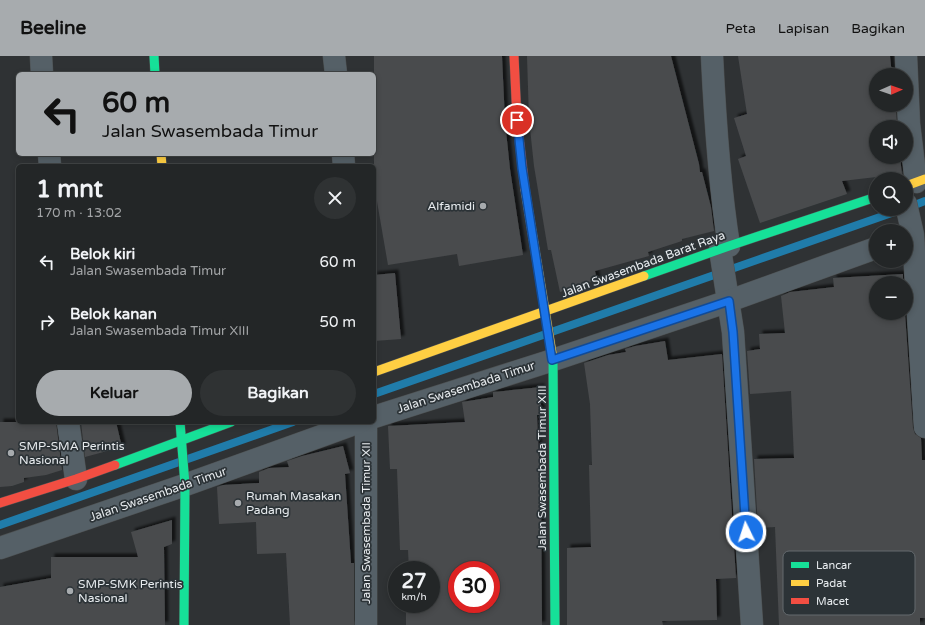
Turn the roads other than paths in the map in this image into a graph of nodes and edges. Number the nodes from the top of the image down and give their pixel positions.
1 (41, 56) edge
2 (154, 56) edge
3 (334, 56) edge
4 (514, 56) edge
5 (712, 56) edge
6 (906, 56) edge
7 (42, 72) edge
8 (155, 72) edge
9 (336, 72) edge
10 (916, 182) edge
11 (869, 199) edge
12 (909, 216) edge
13 (914, 234) edge
14 (869, 250) edge
15 (724, 251) junction
16 (728, 296) junction
17 (546, 316) junction
18 (552, 355) junction
19 (376, 371) edge
20 (376, 416) edge
21 (68, 424) edge
22 (180, 424) edge
23 (225, 424) edge
24 (354, 424) edge
25 (366, 424) edge
26 (925, 426) edge
27 (182, 439) junction
28 (76, 478) junction
29 (184, 482) junction
30 (0, 503) edge
31 (0, 548) edge
32 (184, 625) edge
33 (366, 625) edge
34 (555, 625) edge
35 (752, 625) edge

1 - 7 street
2 - 8 street
3 - 9 street
4 - 17 street, Jalan Swasembada Timur XIII
5 - 15 street
6 - 10 street
11 - 15 street, Jalan Swasembada Barat Raya
12 - 13 street
13 - 26 street
14 - 16 street, Jalan Swasembada Timur
15 - 16 street
15 - 17 street, Jalan Swasembada Barat Raya
16 - 18 street, Jalan Swasembada Timur
16 - 35 street
17 - 18 street, Jalan Swasembada Timur XIII
17 - 19 street, Jalan Swasembada Barat Raya
18 - 20 street, Jalan Swasembada Timur
18 - 34 street, Jalan Swasembada Timur XIII
21 - 28 street
22 - 27 street
23 - 27 street
24 - 29 street, Jalan Swasembada Timur
25 - 33 street, Jalan Swasembada Timur XII
27 - 28 street
27 - 29 street
28 - 30 street
29 - 31 street, Jalan Swasembada Timur
29 - 32 street

